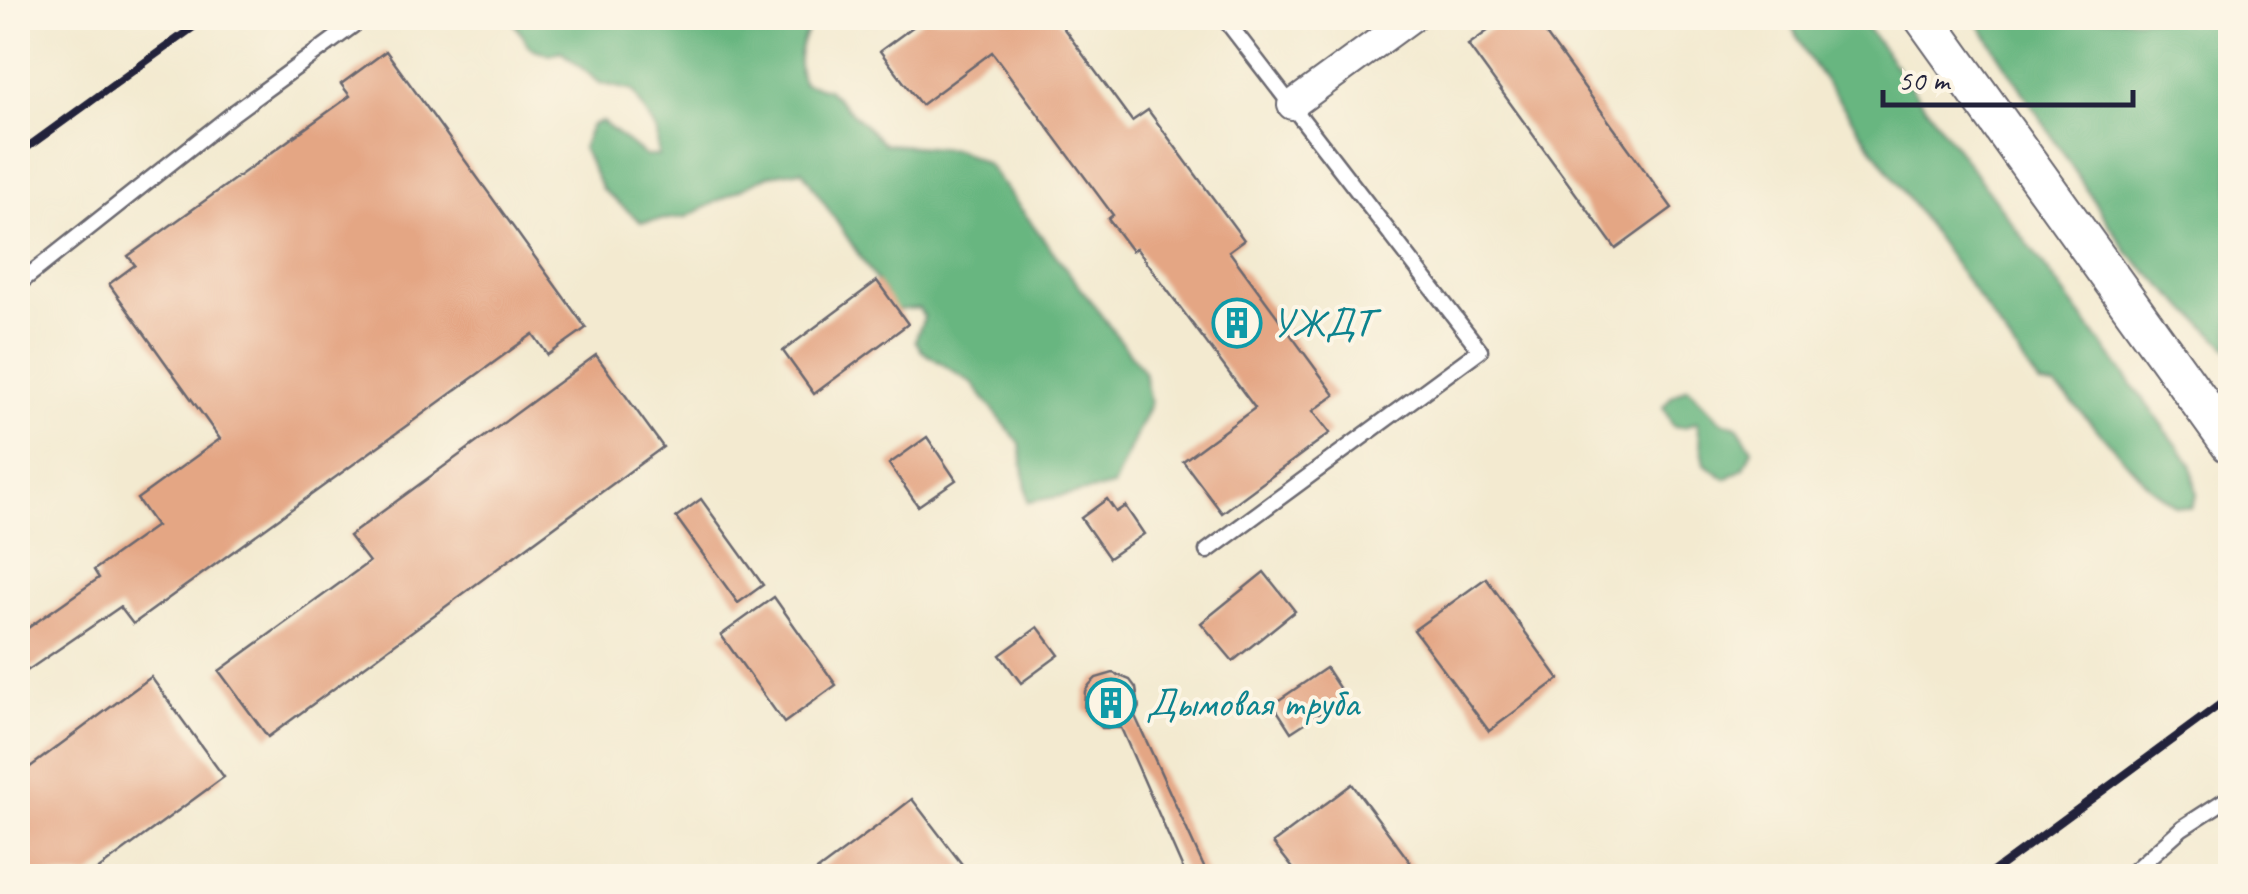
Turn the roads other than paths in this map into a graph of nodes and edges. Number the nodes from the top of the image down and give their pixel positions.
1 (363, 18) edge
2 (1224, 18) edge
3 (1411, 18) edge
4 (1924, 18) edge
5 (1292, 105) junction
6 (18, 284) edge
7 (2230, 444) edge
8 (1207, 551) dead end
9 (2230, 797) edge
10 (2128, 876) edge

1 - 6 lane
2 - 5 lane
3 - 5 street
4 - 7 street
5 - 8 lane
9 - 10 lane

